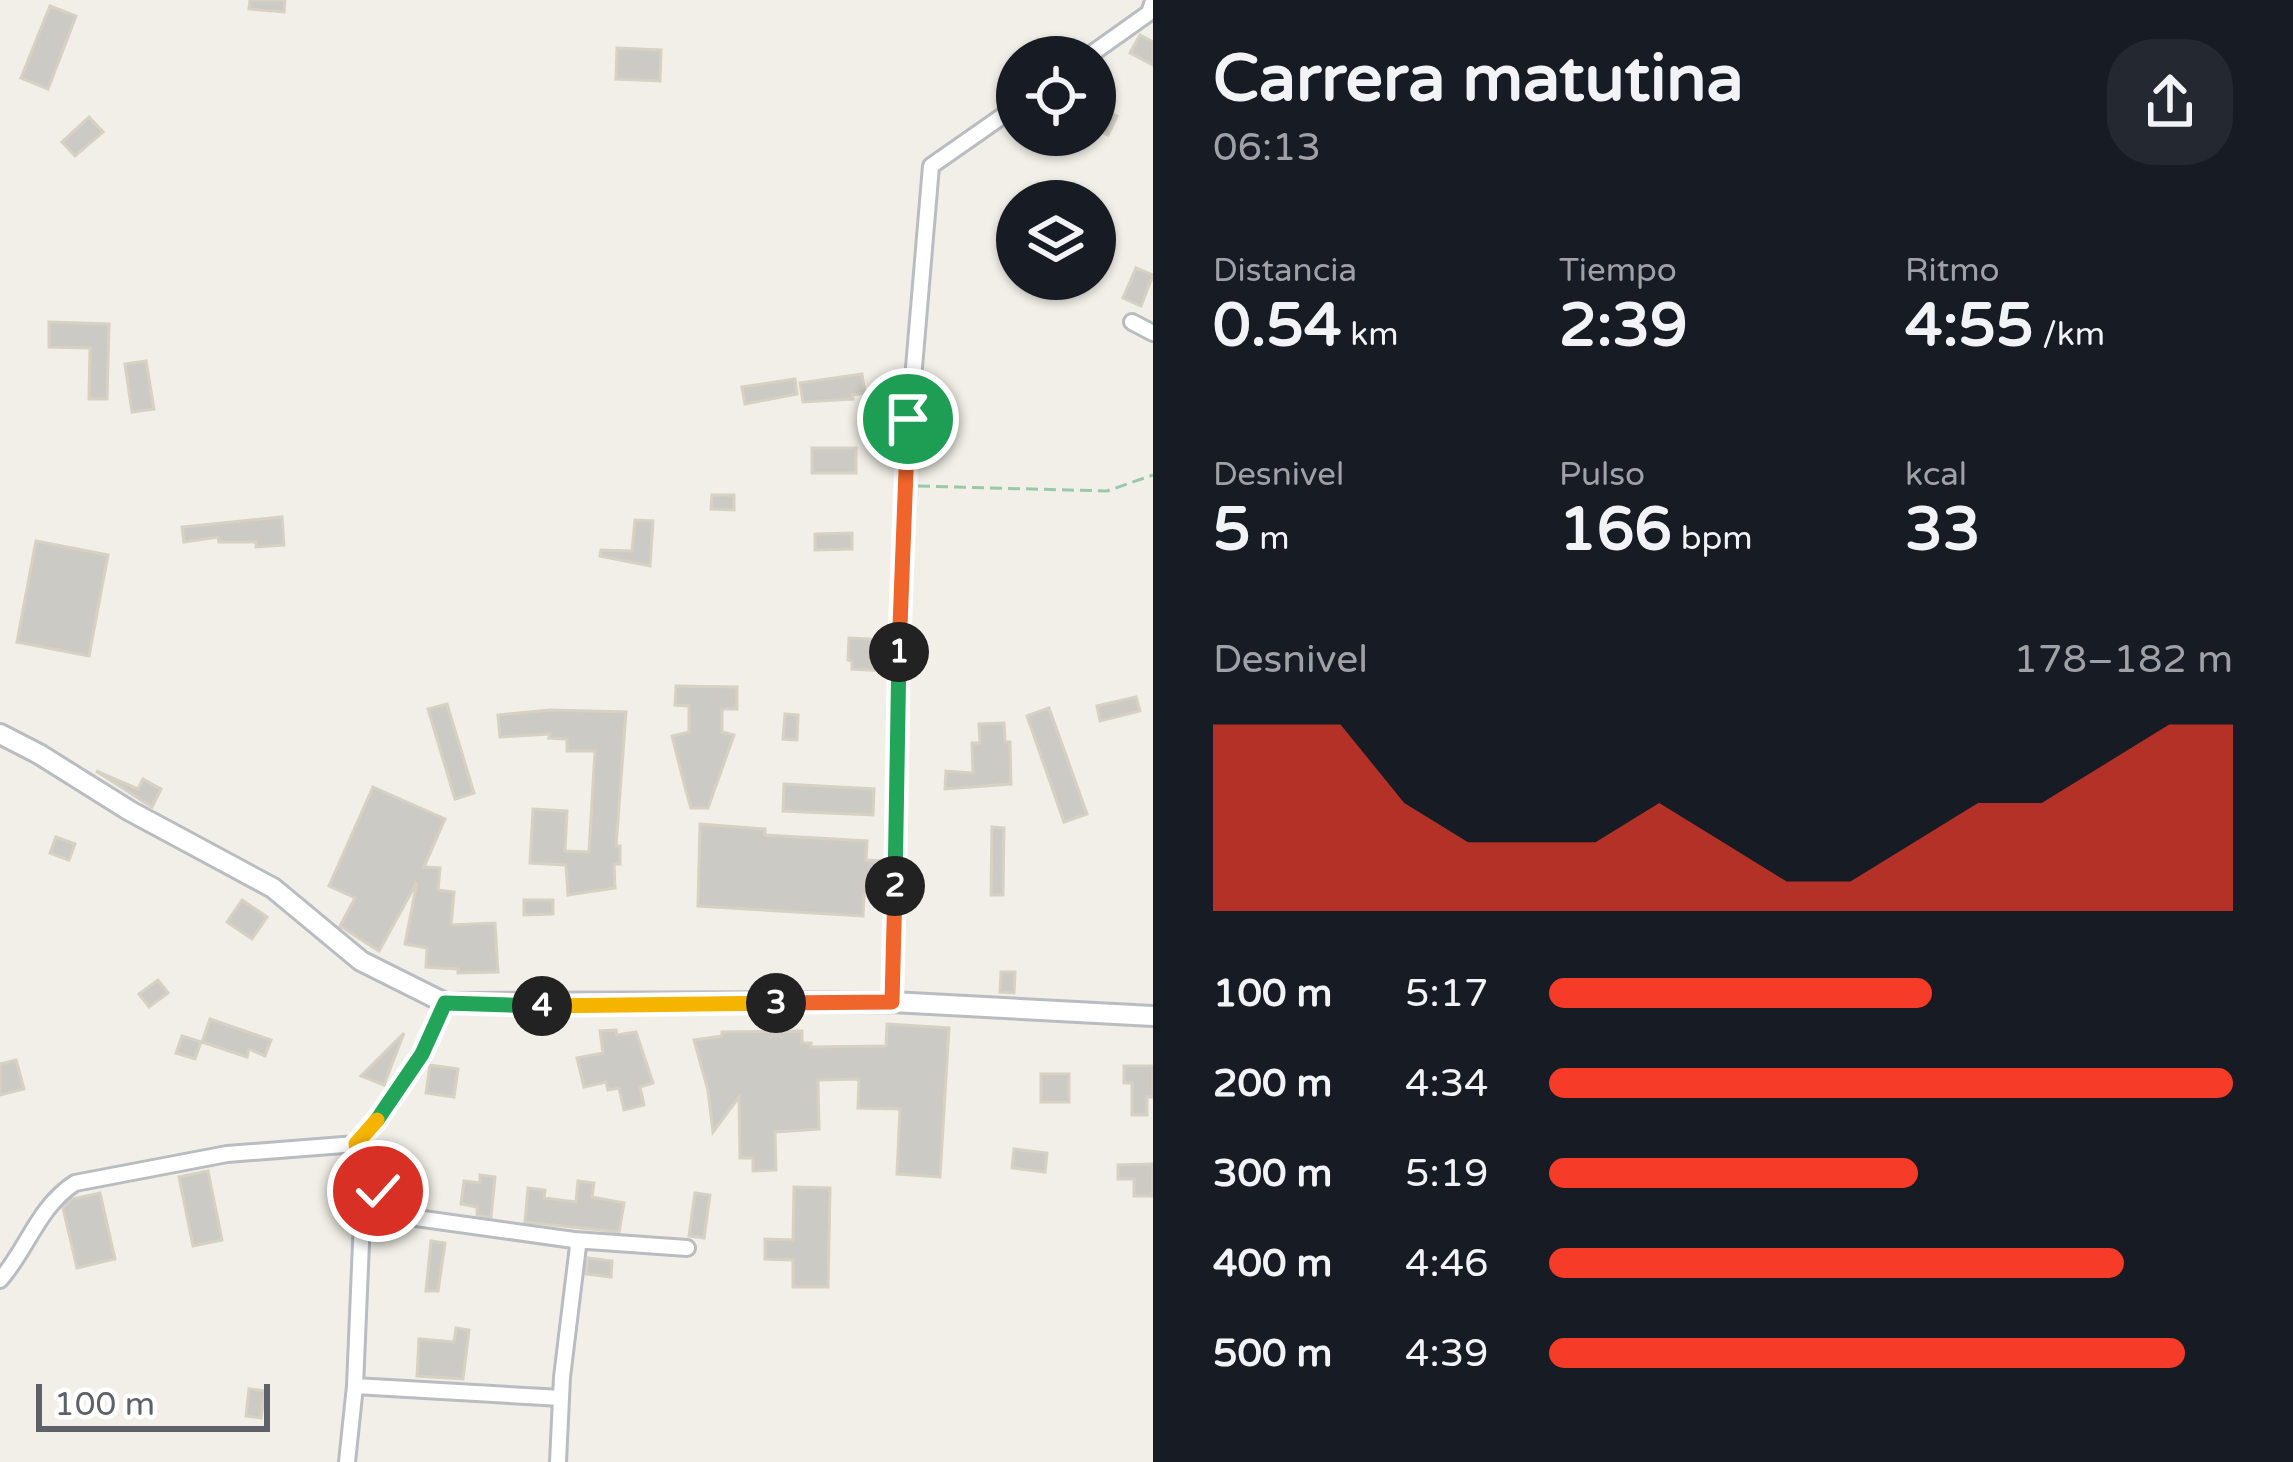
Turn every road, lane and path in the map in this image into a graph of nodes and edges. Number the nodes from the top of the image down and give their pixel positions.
1 (1152, 10) edge
2 (1116, 36) edge
3 (996, 121) edge
4 (1132, 322) dead end
5 (1153, 332) edge
6 (1153, 475) edge
7 (904, 486) junction
8 (0, 734) edge
9 (892, 1002) junction
10 (445, 1003) junction
11 (1153, 1016) edge
12 (356, 1144) junction
13 (364, 1172) junction
14 (574, 1240) junction
15 (687, 1248) dead end
16 (0, 1280) edge
17 (355, 1386) junction
18 (561, 1398) junction
19 (347, 1462) edge
20 (558, 1462) edge

1 - 2 street
3 - 7 street
4 - 5 street
6 - 7 path
7 - 9 street
8 - 10 street
9 - 10 street
9 - 11 street
10 - 12 street
12 - 13 street
12 - 16 street
13 - 14 street
13 - 17 street
14 - 15 street
14 - 18 street
17 - 18 street
17 - 19 street
18 - 20 street

